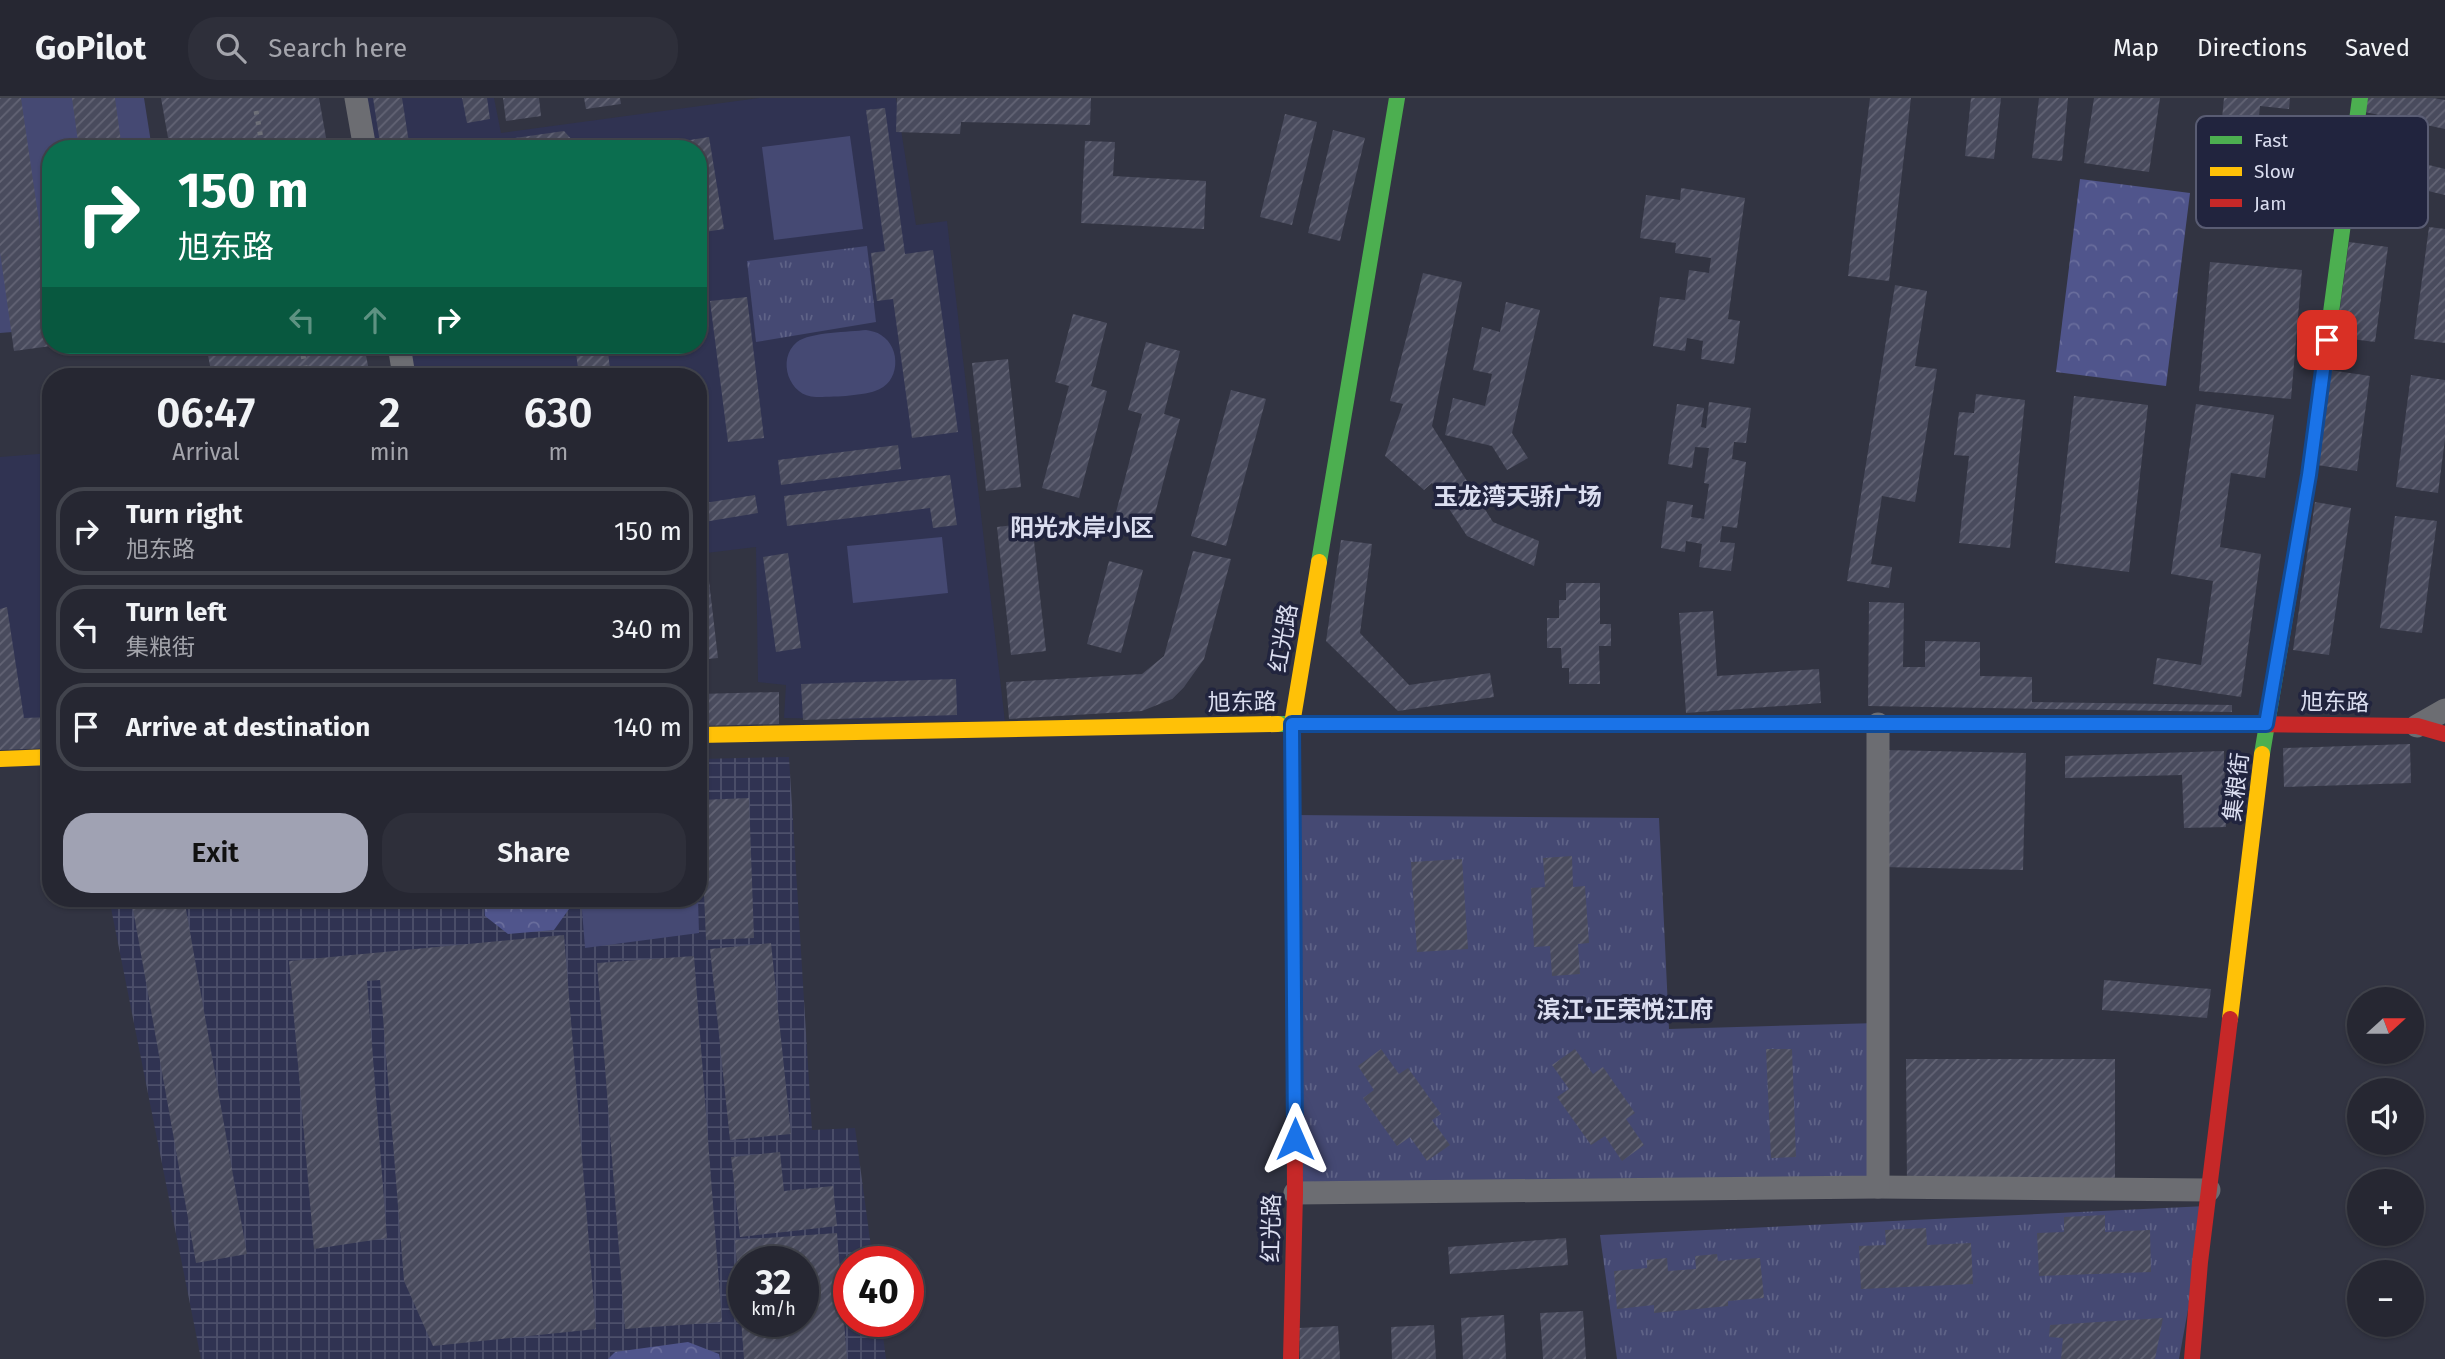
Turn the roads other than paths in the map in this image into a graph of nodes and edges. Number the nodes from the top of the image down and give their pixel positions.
1 (356, 98) edge
2 (1397, 98) edge
3 (2360, 98) edge
4 (2358, 116) edge
5 (363, 140) edge
6 (2342, 228) edge
7 (2445, 710) edge
8 (1292, 724) junction
9 (1878, 724) junction
10 (2266, 724) junction
11 (2417, 726) junction
12 (2445, 734) edge
13 (707, 735) edge
14 (42, 757) edge
15 (0, 759) edge
16 (1878, 1187) junction
17 (2209, 1190) junction
18 (1295, 1193) junction
19 (1291, 1359) edge
20 (2192, 1359) edge

1 - 5 street
2 - 8 street, 红光路
3 - 4 street, 集粮街
6 - 10 street, 集粮街
7 - 11 street
8 - 9 street, 旭东路
8 - 13 street, 旭东路
8 - 18 street, 红光路
9 - 10 street, 旭东路
9 - 16 street
10 - 11 street, 旭东路
10 - 17 street, 集粮街
11 - 12 street, 旭东路
14 - 15 street
16 - 17 street
16 - 18 street
17 - 20 street, 集粮街
18 - 19 street, 红光路

